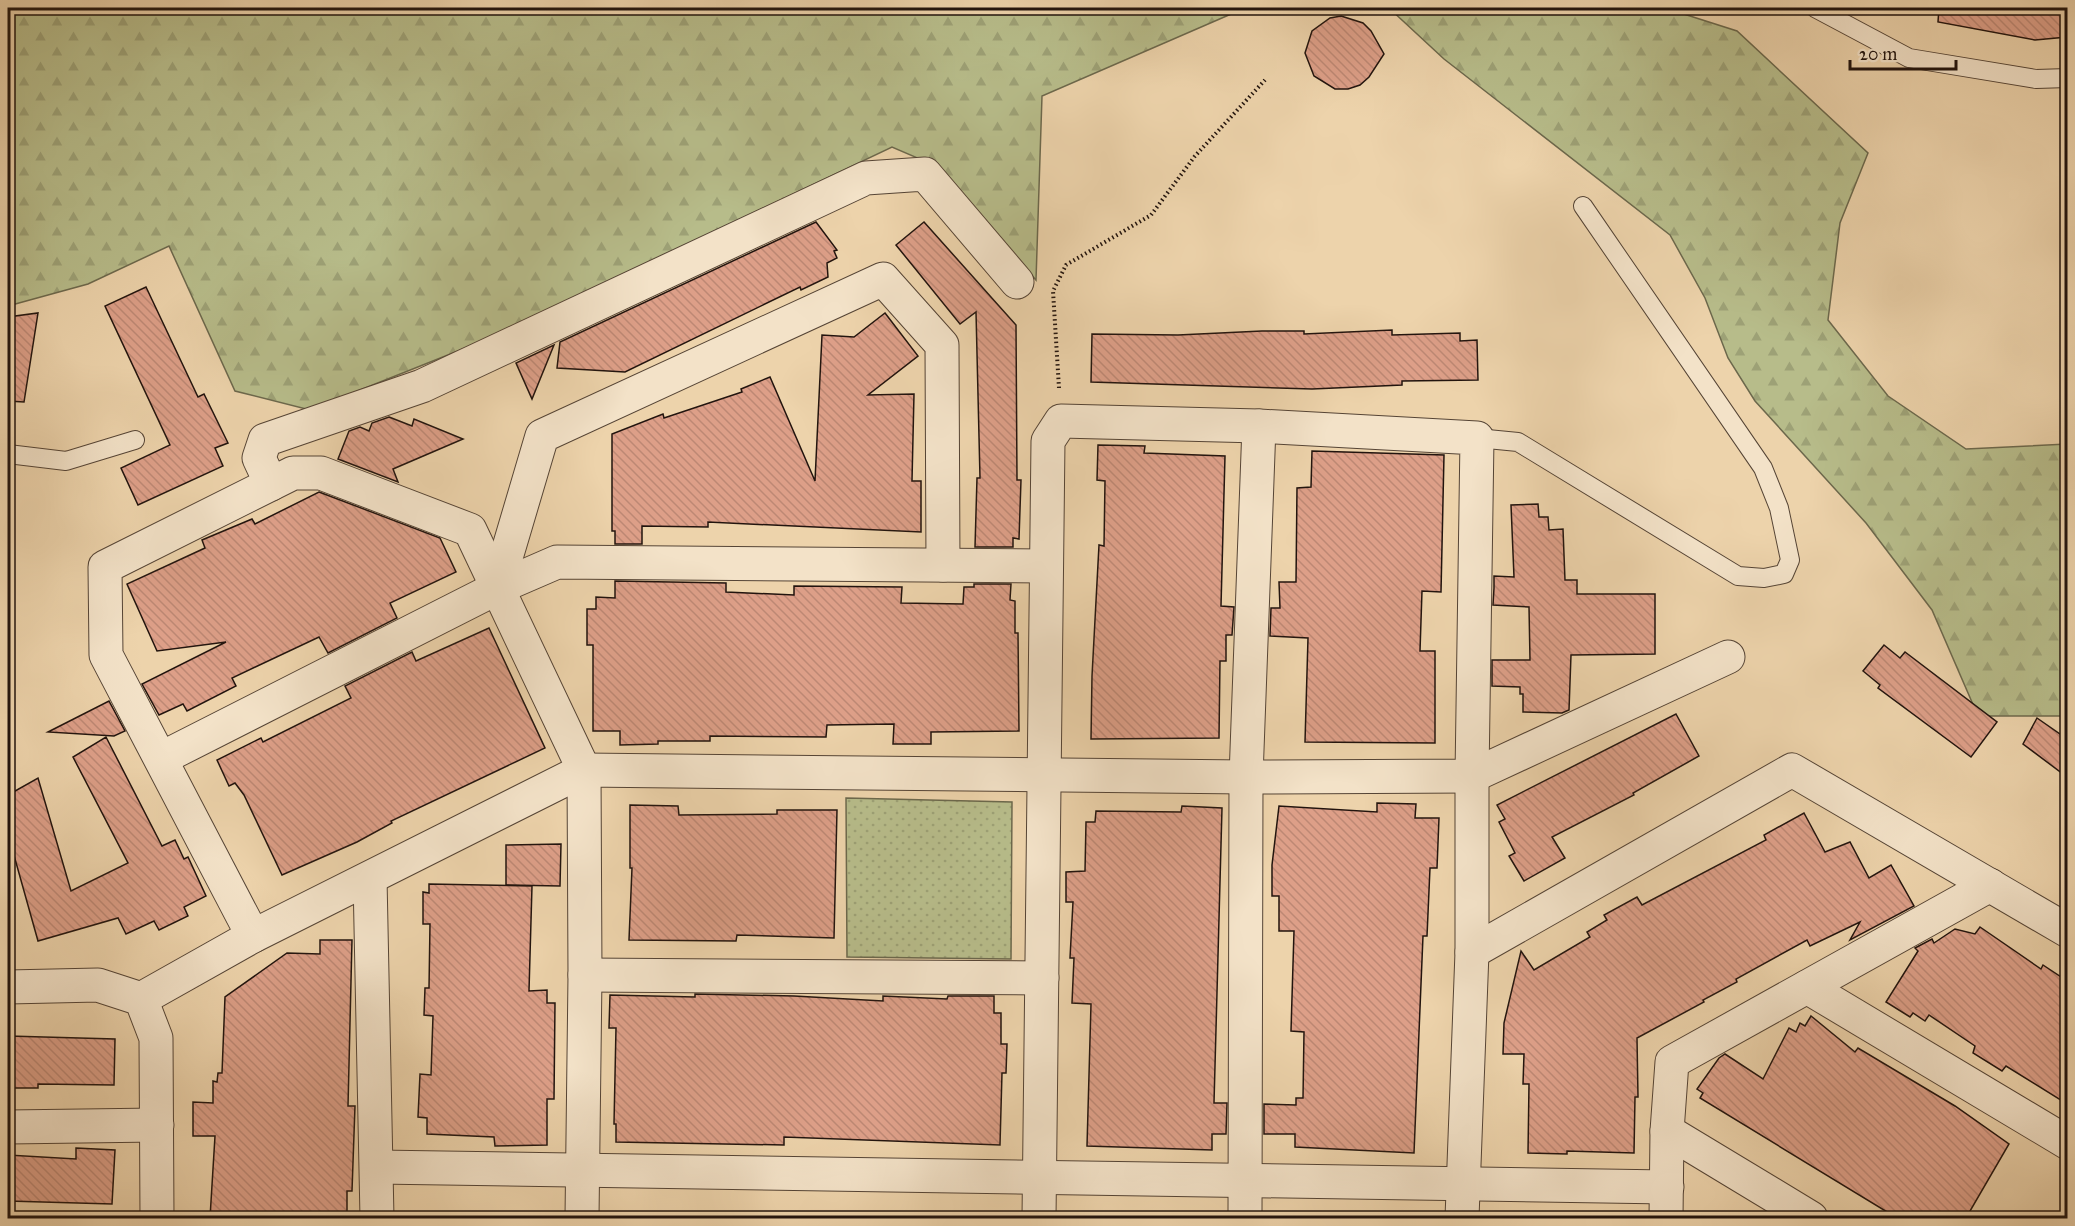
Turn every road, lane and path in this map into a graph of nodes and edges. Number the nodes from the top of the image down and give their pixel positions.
1 (1815, 8) edge
2 (2067, 78) edge
3 (1265, 80) dead end
4 (1582, 206) dead end
5 (1017, 282) dead end
6 (1061, 421) junction
7 (1259, 426) junction
8 (1477, 438) junction
9 (135, 440) dead end
10 (8, 454) edge
11 (271, 484) junction
12 (943, 565) junction
13 (1046, 566) junction
14 (497, 588) junction
15 (1728, 657) dead end
16 (162, 758) junction
17 (584, 770) junction
18 (1044, 774) junction
19 (1472, 776) junction
20 (1246, 777) junction
21 (370, 878) junction
22 (1990, 885) junction
23 (2067, 932) edge
24 (253, 936) junction
25 (1472, 952) junction
26 (585, 975) junction
27 (1042, 978) junction
28 (8, 987) edge
29 (1807, 987) junction
30 (141, 999) junction
31 (157, 1125) junction
32 (8, 1127) edge
33 (1667, 1131) junction
34 (2067, 1143) edge
35 (377, 1167) junction
36 (583, 1171) junction
37 (1039, 1178) junction
38 (1245, 1181) junction
39 (1462, 1184) junction
40 (1667, 1203) edge
41 (157, 1218) edge
42 (377, 1218) edge
43 (582, 1218) edge
44 (1039, 1218) edge
45 (1245, 1218) edge
46 (1462, 1218) edge
47 (1811, 1218) edge

1 - 2 lane
3 - 6 path
4 - 8 lane
5 - 11 street
6 - 7 street
6 - 13 street
7 - 8 street
7 - 20 street
8 - 19 street
9 - 10 lane
11 - 14 street
11 - 16 street
12 - 13 street
12 - 14 street
12 - 14 street
13 - 18 street
14 - 16 street
14 - 17 street
15 - 19 street
16 - 24 street
17 - 18 street
17 - 21 street
17 - 26 street
18 - 20 street
18 - 27 street
19 - 20 street
19 - 25 street
20 - 38 street
21 - 24 street
21 - 35 street
22 - 23 street
22 - 25 street
22 - 29 street
24 - 30 street
25 - 39 street
26 - 27 street
26 - 36 street
27 - 37 street
28 - 30 street
29 - 33 street
29 - 34 street
30 - 31 street
31 - 32 street
31 - 41 street
33 - 40 street
33 - 47 street
35 - 36 street
35 - 42 street
36 - 37 street
36 - 43 street
37 - 38 street
37 - 44 street
38 - 39 street
38 - 45 street
39 - 40 street
39 - 46 street

